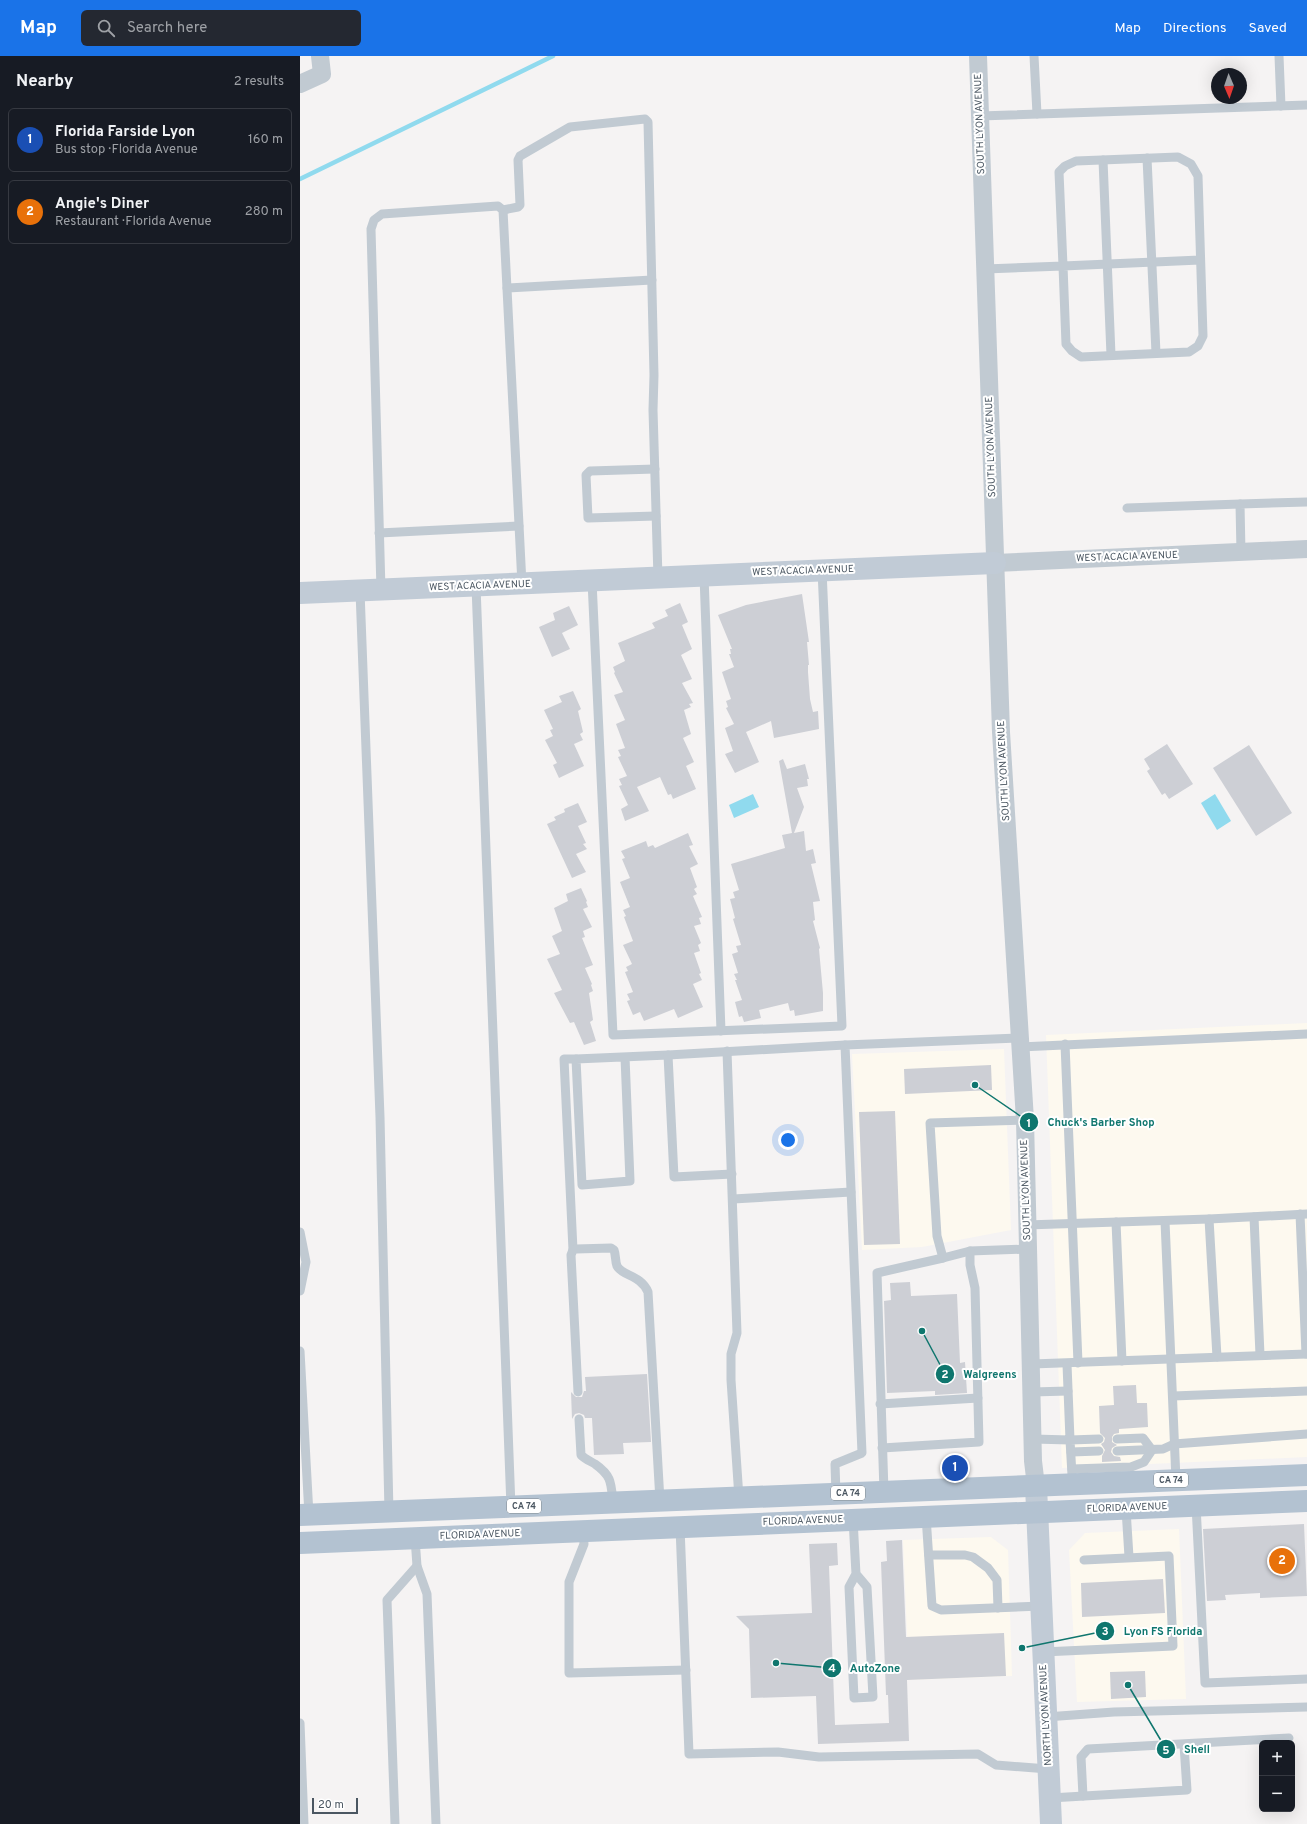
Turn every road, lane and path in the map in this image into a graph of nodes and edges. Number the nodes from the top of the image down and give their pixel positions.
1 (978, 56) edge
2 (1034, 56) edge
3 (1279, 56) edge
4 (321, 65) edge
5 (300, 84) edge
6 (1307, 105) edge
7 (1281, 106) junction
8 (1037, 114) junction
9 (980, 116) junction
10 (1146, 158) junction
11 (1103, 160) junction
12 (503, 210) junction
13 (1200, 260) junction
14 (1152, 262) junction
15 (1107, 264) junction
16 (1063, 266) junction
17 (985, 269) junction
18 (652, 280) junction
19 (507, 288) junction
20 (1156, 354) junction
21 (1111, 355) junction
22 (655, 469) junction
23 (1307, 502) edge
24 (1240, 504) junction
25 (1127, 508) dead end
26 (656, 516) junction
27 (519, 526) junction
28 (379, 533) junction
29 (1307, 550) edge
30 (1241, 552) junction
31 (995, 563) junction
32 (822, 570) junction
33 (704, 576) junction
34 (658, 578) junction
35 (592, 580) junction
36 (522, 584) junction
37 (476, 586) junction
38 (381, 590) junction
39 (360, 591) junction
40 (300, 593) edge
41 (721, 1031) junction
42 (1307, 1034) edge
43 (1020, 1043) junction
44 (1065, 1044) junction
45 (845, 1045) junction
46 (727, 1051) junction
47 (668, 1055) junction
48 (625, 1057) junction
49 (576, 1059) junction
50 (1024, 1120) junction
51 (732, 1174) junction
52 (852, 1192) junction
53 (733, 1199) junction
54 (1304, 1214) edge
55 (1254, 1217) junction
56 (1209, 1219) junction
57 (1165, 1221) junction
58 (1116, 1222) junction
59 (1072, 1224) junction
60 (1026, 1225) junction
61 (300, 1232) edge
62 (1028, 1249) junction
63 (573, 1250) junction
64 (970, 1251) junction
65 (943, 1258) junction
66 (300, 1291) edge
67 (300, 1351) edge
68 (1307, 1354) edge
69 (1260, 1356) junction
70 (1217, 1357) junction
71 (1170, 1359) junction
72 (1122, 1361) junction
73 (1078, 1363) junction
74 (1032, 1364) junction
75 (1067, 1364) junction
76 (1068, 1391) junction
77 (1307, 1391) edge
78 (578, 1392) dead end
79 (1032, 1392) junction
80 (1173, 1396) junction
81 (978, 1398) junction
82 (880, 1404) junction
83 (579, 1419) dead end
84 (1307, 1434) edge
85 (1117, 1439) dead end
86 (1033, 1440) junction
87 (1070, 1440) junction
88 (1099, 1440) dead end
89 (1174, 1444) junction
90 (882, 1448) junction
91 (1152, 1450) junction
92 (1099, 1451) dead end
93 (1117, 1451) dead end
94 (1071, 1452) junction
95 (1307, 1475) edge
96 (1072, 1476) junction
97 (303, 1479) edge
98 (1176, 1480) junction
99 (1036, 1486) junction
100 (884, 1492) junction
101 (836, 1494) junction
102 (739, 1498) junction
103 (660, 1501) junction
104 (1307, 1501) edge
105 (613, 1503) junction
106 (1196, 1505) junction
107 (511, 1507) junction
108 (1126, 1508) junction
109 (389, 1512) junction
110 (1037, 1512) junction
111 (304, 1515) edge
112 (926, 1516) junction
113 (853, 1519) junction
114 (680, 1526) junction
115 (583, 1531) junction
116 (415, 1538) junction
117 (300, 1543) edge
118 (929, 1555) junction
119 (1129, 1557) junction
120 (1084, 1560) dead end
121 (417, 1566) junction
122 (856, 1574) junction
123 (1041, 1606) junction
124 (998, 1608) junction
125 (1043, 1652) junction
126 (686, 1670) junction
127 (1307, 1678) edge
128 (1307, 1707) edge
129 (1046, 1717) junction
130 (300, 1724) edge
131 (1289, 1738) dead end
132 (1184, 1745) junction
133 (1048, 1769) junction
134 (1083, 1796) junction
135 (1050, 1798) junction
136 (304, 1824) edge
137 (395, 1824) edge
138 (436, 1824) edge
139 (1051, 1824) edge

1 - 9 street, SOUTH LYON AVENUE
2 - 8 lane
3 - 7 lane
4 - 5 street
6 - 7 lane
7 - 8 lane
8 - 9 lane
9 - 17 street, SOUTH LYON AVENUE
10 - 11 lane
10 - 13 lane
10 - 14 lane
11 - 15 lane
11 - 16 lane
12 - 18 lane
12 - 19 lane
12 - 28 lane
13 - 14 lane
13 - 20 lane
14 - 15 lane
14 - 20 lane
15 - 16 lane
15 - 21 lane
16 - 17 lane
16 - 21 lane
17 - 31 street, SOUTH LYON AVENUE
18 - 19 lane
18 - 22 lane
19 - 27 lane
20 - 21 lane
22 - 26 lane
22 - 26 lane
23 - 24 lane
24 - 25 lane
24 - 30 lane
26 - 34 lane
27 - 28 lane
27 - 36 lane
28 - 38 lane
29 - 30 street, WEST ACACIA AVENUE
30 - 31 street, WEST ACACIA AVENUE
31 - 32 street, WEST ACACIA AVENUE
31 - 43 street, SOUTH LYON AVENUE
32 - 33 street, WEST ACACIA AVENUE
32 - 41 lane
33 - 34 street, WEST ACACIA AVENUE
33 - 41 lane
34 - 35 street, WEST ACACIA AVENUE
35 - 36 street, WEST ACACIA AVENUE
35 - 41 lane
36 - 37 street, WEST ACACIA AVENUE
37 - 38 street, WEST ACACIA AVENUE
37 - 107 lane
38 - 39 street, WEST ACACIA AVENUE
39 - 40 street, WEST ACACIA AVENUE
39 - 109 lane
42 - 44 lane
43 - 44 lane
43 - 45 lane
43 - 50 street, SOUTH LYON AVENUE
44 - 59 lane
45 - 46 lane
45 - 52 lane
46 - 47 lane
46 - 51 lane
47 - 48 lane
47 - 51 lane
48 - 49 lane
48 - 49 lane
49 - 63 lane
50 - 60 street, SOUTH LYON AVENUE
50 - 65 lane
51 - 53 lane
52 - 53 lane
52 - 101 lane
53 - 102 lane
54 - 55 lane
54 - 68 lane
55 - 56 lane
55 - 69 lane
56 - 57 lane
56 - 70 lane
57 - 58 lane
57 - 71 lane
58 - 59 lane
58 - 72 lane
59 - 60 lane
59 - 73 lane
60 - 62 street, SOUTH LYON AVENUE
61 - 66 lane
62 - 64 lane
62 - 74 street, SOUTH LYON AVENUE
63 - 78 lane
63 - 103 lane
64 - 65 lane
64 - 81 lane
65 - 82 lane
67 - 97 lane
68 - 69 lane
69 - 70 lane
70 - 71 lane
71 - 72 lane
71 - 80 lane
72 - 73 lane
73 - 75 lane
74 - 75 lane
74 - 79 street, SOUTH LYON AVENUE
75 - 76 lane
76 - 79 lane
76 - 87 lane
77 - 80 lane
79 - 86 street, SOUTH LYON AVENUE
80 - 89 lane
81 - 82 lane
81 - 90 lane
82 - 90 lane
83 - 105 lane
84 - 89 lane
85 - 91 lane
86 - 87 lane
86 - 99 street, SOUTH LYON AVENUE
87 - 88 lane
87 - 94 lane
89 - 91 lane
89 - 98 lane
90 - 100 lane
91 - 93 lane
91 - 96 lane
92 - 94 lane
94 - 96 lane
95 - 98 main road, CA 74
96 - 98 main road, CA 74
96 - 99 main road, CA 74
97 - 111 lane
99 - 100 main road, CA 74
99 - 110 street, NORTH LYON AVENUE
100 - 101 main road, CA 74
101 - 102 main road, CA 74
102 - 103 main road, CA 74
103 - 105 main road, CA 74
103 - 116 main road
104 - 106 main road, FLORIDA AVENUE
105 - 107 main road, CA 74
106 - 108 main road, FLORIDA AVENUE
106 - 127 lane
107 - 109 main road, CA 74
108 - 110 main road, FLORIDA AVENUE
108 - 119 lane
109 - 111 main road, CA 74
110 - 112 main road, FLORIDA AVENUE
110 - 123 street, NORTH LYON AVENUE
112 - 113 main road, FLORIDA AVENUE
112 - 118 lane
113 - 114 main road, FLORIDA AVENUE
113 - 122 lane
114 - 115 main road, FLORIDA AVENUE
114 - 126 lane
115 - 116 main road, FLORIDA AVENUE
115 - 126 lane
116 - 117 main road, FLORIDA AVENUE
116 - 121 lane
118 - 124 lane
118 - 124 lane
119 - 120 lane
119 - 125 lane
121 - 137 lane
121 - 138 lane
122 - 122 lane
123 - 124 lane
123 - 125 street, NORTH LYON AVENUE
125 - 129 street, NORTH LYON AVENUE
126 - 133 lane
128 - 129 lane
129 - 133 street, NORTH LYON AVENUE
130 - 136 lane
131 - 132 lane
132 - 134 lane
132 - 134 lane
133 - 135 street, NORTH LYON AVENUE
134 - 135 lane
135 - 139 street, NORTH LYON AVENUE

